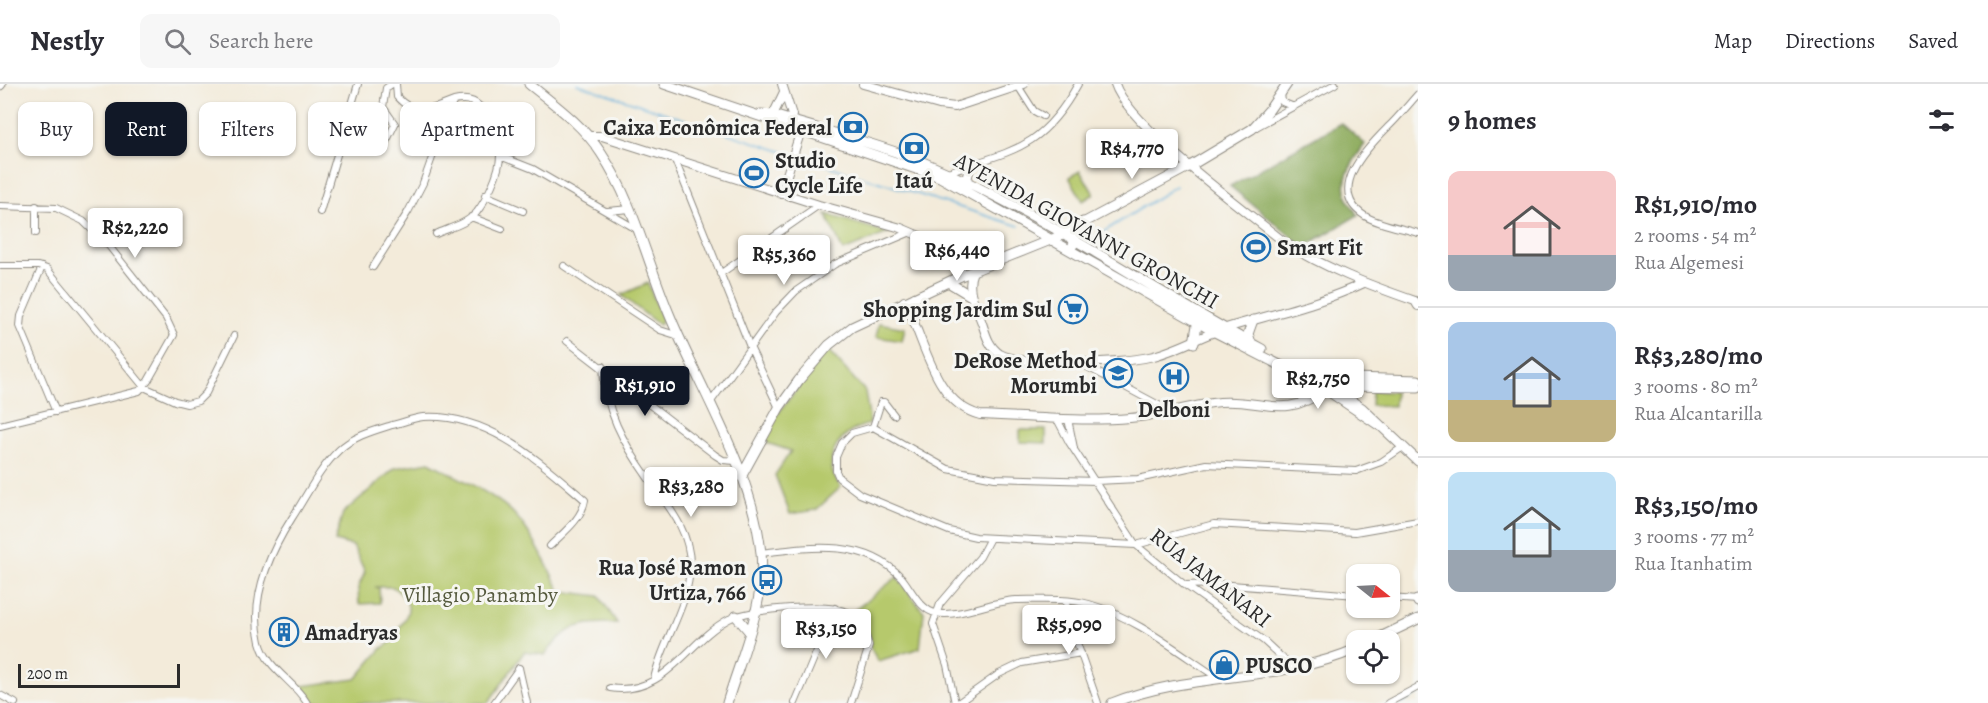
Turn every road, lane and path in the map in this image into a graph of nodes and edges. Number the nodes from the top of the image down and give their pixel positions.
1 (358, 84) edge
2 (394, 84) edge
3 (529, 84) edge
4 (664, 84) edge
5 (863, 84) edge
6 (1078, 84) edge
7 (1115, 84) edge
8 (1287, 84) edge
9 (1335, 84) edge
10 (1021, 85) edge
11 (783, 87) edge
12 (1281, 93) junction
13 (1418, 94) edge
14 (454, 101) junction
15 (384, 102) edge
16 (478, 102) edge
17 (1294, 107) junction
18 (388, 115) edge
19 (1043, 116) dead end
20 (772, 118) junction
21 (787, 123) junction
22 (1252, 129) junction
23 (801, 130) junction
24 (588, 136) junction
25 (388, 138) edge
26 (500, 156) joint
27 (675, 160) junction
28 (692, 165) junction
29 (970, 166) junction
30 (1190, 166) junction
31 (944, 175) junction
32 (683, 181) junction
33 (966, 182) junction
34 (781, 194) junction
35 (485, 195) junction
36 (819, 205) junction
37 (0, 206) edge
38 (36, 206) junction
39 (630, 209) junction
40 (523, 211) dead end
41 (607, 211) junction
42 (321, 212) dead end
43 (471, 217) junction
44 (1083, 222) junction
45 (502, 229) dead end
46 (638, 230) junction
47 (911, 232) junction
48 (36, 233) dead end
49 (1418, 233) edge
50 (436, 234) dead end
51 (1062, 234) junction
52 (1053, 239) junction
53 (1073, 246) junction
54 (0, 266) edge
55 (564, 266) dead end
56 (42, 267) junction
57 (373, 267) dead end
58 (968, 273) junction
59 (1343, 273) junction
60 (720, 274) junction
61 (948, 282) junction
62 (1364, 283) junction
63 (1343, 293) junction
64 (971, 296) junction
65 (915, 297) junction
66 (904, 301) junction
67 (1417, 303) edge
68 (1196, 311) junction
69 (1253, 320) junction
70 (915, 321) junction
71 (1198, 322) junction
72 (1220, 330) junction
73 (234, 336) dead end
74 (679, 336) junction
75 (567, 341) dead end
76 (1194, 343) junction
77 (1251, 343) junction
78 (750, 347) junction
79 (1077, 361) junction
80 (603, 366) junction
81 (1418, 380) edge
82 (1326, 386) junction
83 (144, 387) junction
84 (1418, 387) edge
85 (710, 403) junction
86 (778, 408) junction
87 (1170, 411) junction
88 (56, 412) junction
89 (894, 415) dead end
90 (1057, 419) junction
91 (1068, 419) junction
92 (0, 425) edge
93 (873, 427) junction
94 (758, 444) junction
95 (1403, 447) junction
96 (1074, 448) junction
97 (735, 461) junction
98 (1418, 461) edge
99 (741, 477) junction
100 (1096, 481) junction
101 (1418, 521) edge
102 (990, 538) junction
103 (1136, 545) junction
104 (550, 546) dead end
105 (761, 554) junction
106 (1185, 585) junction
107 (1346, 594) edge
108 (1400, 599) edge
109 (1418, 601) edge
110 (1066, 602) junction
111 (835, 608) junction
112 (754, 613) junction
113 (935, 613) junction
114 (736, 616) junction
115 (1418, 619) edge
116 (748, 630) junction
117 (1395, 630) edge
118 (1080, 653) junction
119 (1346, 654) edge
120 (1293, 668) junction
121 (1218, 678) junction
122 (654, 679) junction
123 (1418, 687) edge
124 (610, 688) dead end
125 (0, 695) edge
126 (15, 703) edge
127 (307, 703) edge
128 (494, 703) edge
129 (527, 703) edge
130 (727, 703) edge
131 (795, 703) edge
132 (850, 703) edge
133 (957, 703) edge
134 (1098, 703) edge
135 (1112, 703) edge
136 (1388, 703) edge

1 - 42 street
2 - 14 street
2 - 15 street
3 - 24 main road
4 - 20 main road, AVENIDA GIOVANNI GRONCHI
5 - 10 street
6 - 29 street
7 - 30 street
8 - 12 main road
9 - 17 street
10 - 19 street
11 - 20 street
11 - 21 street
12 - 17 street
12 - 22 main road
13 - 49 street
14 - 16 street
14 - 57 street
17 - 22 street
18 - 25 street
20 - 21 main road, AVENIDA GIOVANNI GRONCHI
21 - 23 main road, AVENIDA GIOVANNI GRONCHI
21 - 31 main road, AVENIDA GIOVANNI GRONCHI
22 - 30 main road
23 - 31 main road, AVENIDA GIOVANNI GRONCHI
23 - 34 street
24 - 27 street
24 - 39 main road
26 - 35 street
26 - 41 street
27 - 28 street
27 - 32 street
28 - 32 street
28 - 34 street
29 - 31 street
29 - 33 main road
30 - 44 main road
30 - 59 street
31 - 33 main road, AVENIDA GIOVANNI GRONCHI
31 - 52 main road, AVENIDA GIOVANNI GRONCHI
32 - 60 street
33 - 51 main road, AVENIDA GIOVANNI GRONCHI
34 - 36 street
35 - 40 street
35 - 43 street
36 - 47 street
36 - 60 street
37 - 38 street
38 - 48 street
38 - 83 street
39 - 41 street
39 - 46 main road
41 - 46 street
43 - 45 street
43 - 50 street
44 - 51 main road
44 - 53 main road
46 - 74 main road
47 - 58 street
47 - 78 street
51 - 52 main road
51 - 53 main road, AVENIDA GIOVANNI GRONCHI
52 - 53 main road, AVENIDA GIOVANNI GRONCHI
52 - 58 main road
53 - 68 main road, AVENIDA GIOVANNI GRONCHI
53 - 71 main road, AVENIDA GIOVANNI GRONCHI
54 - 56 street
55 - 74 street
56 - 83 street
56 - 88 street
58 - 61 main road
58 - 64 street
59 - 62 street
59 - 63 street
60 - 78 street
61 - 64 main road
61 - 65 main road
62 - 63 street
62 - 67 street
63 - 69 street
64 - 79 street
65 - 66 main road
65 - 70 street
66 - 70 street
66 - 86 main road
68 - 71 main road
68 - 72 main road, AVENIDA GIOVANNI GRONCHI
69 - 72 street
69 - 77 main road
70 - 90 street
71 - 72 main road, AVENIDA GIOVANNI GRONCHI
71 - 76 main road
72 - 76 street
72 - 77 main road, AVENIDA GIOVANNI GRONCHI
72 - 82 main road, AVENIDA GIOVANNI GRONCHI
73 - 83 street
74 - 85 main road
75 - 80 street
76 - 79 street
77 - 82 main road, AVENIDA GIOVANNI GRONCHI
78 - 85 street
78 - 86 street
79 - 87 street
80 - 97 street
80 - 122 street
81 - 82 main road
82 - 84 main road
82 - 87 street
82 - 95 main road, AVENIDA GIOVANNI GRONCHI
83 - 88 street
85 - 97 main road
86 - 94 main road
87 - 91 street
88 - 92 street
89 - 93 street
90 - 91 street
90 - 96 street, RUA JAMANARI
91 - 96 street, RUA JAMANARI
93 - 100 street
93 - 102 street
94 - 97 main road
94 - 99 main road
95 - 98 main road, AVENIDA GIOVANNI GRONCHI
95 - 100 street
96 - 100 street, RUA JAMANARI
97 - 99 main road
99 - 105 main road
100 - 103 street, RUA JAMANARI
101 - 103 street
102 - 103 street
102 - 113 street
103 - 106 street, RUA JAMANARI
104 - 127 street
105 - 112 main road
105 - 113 street
106 - 107 street
106 - 120 street, RUA JAMANARI
108 - 109 street
110 - 113 street
110 - 118 street
110 - 121 street
111 - 112 street
111 - 131 street
111 - 132 street
112 - 114 street
112 - 116 main road
113 - 133 street
114 - 116 main road
114 - 122 street
115 - 117 main road
116 - 130 main road
118 - 133 street
118 - 134 street
119 - 120 main road
120 - 121 main road
121 - 135 main road
122 - 124 street
123 - 136 street
125 - 126 street
128 - 129 street

